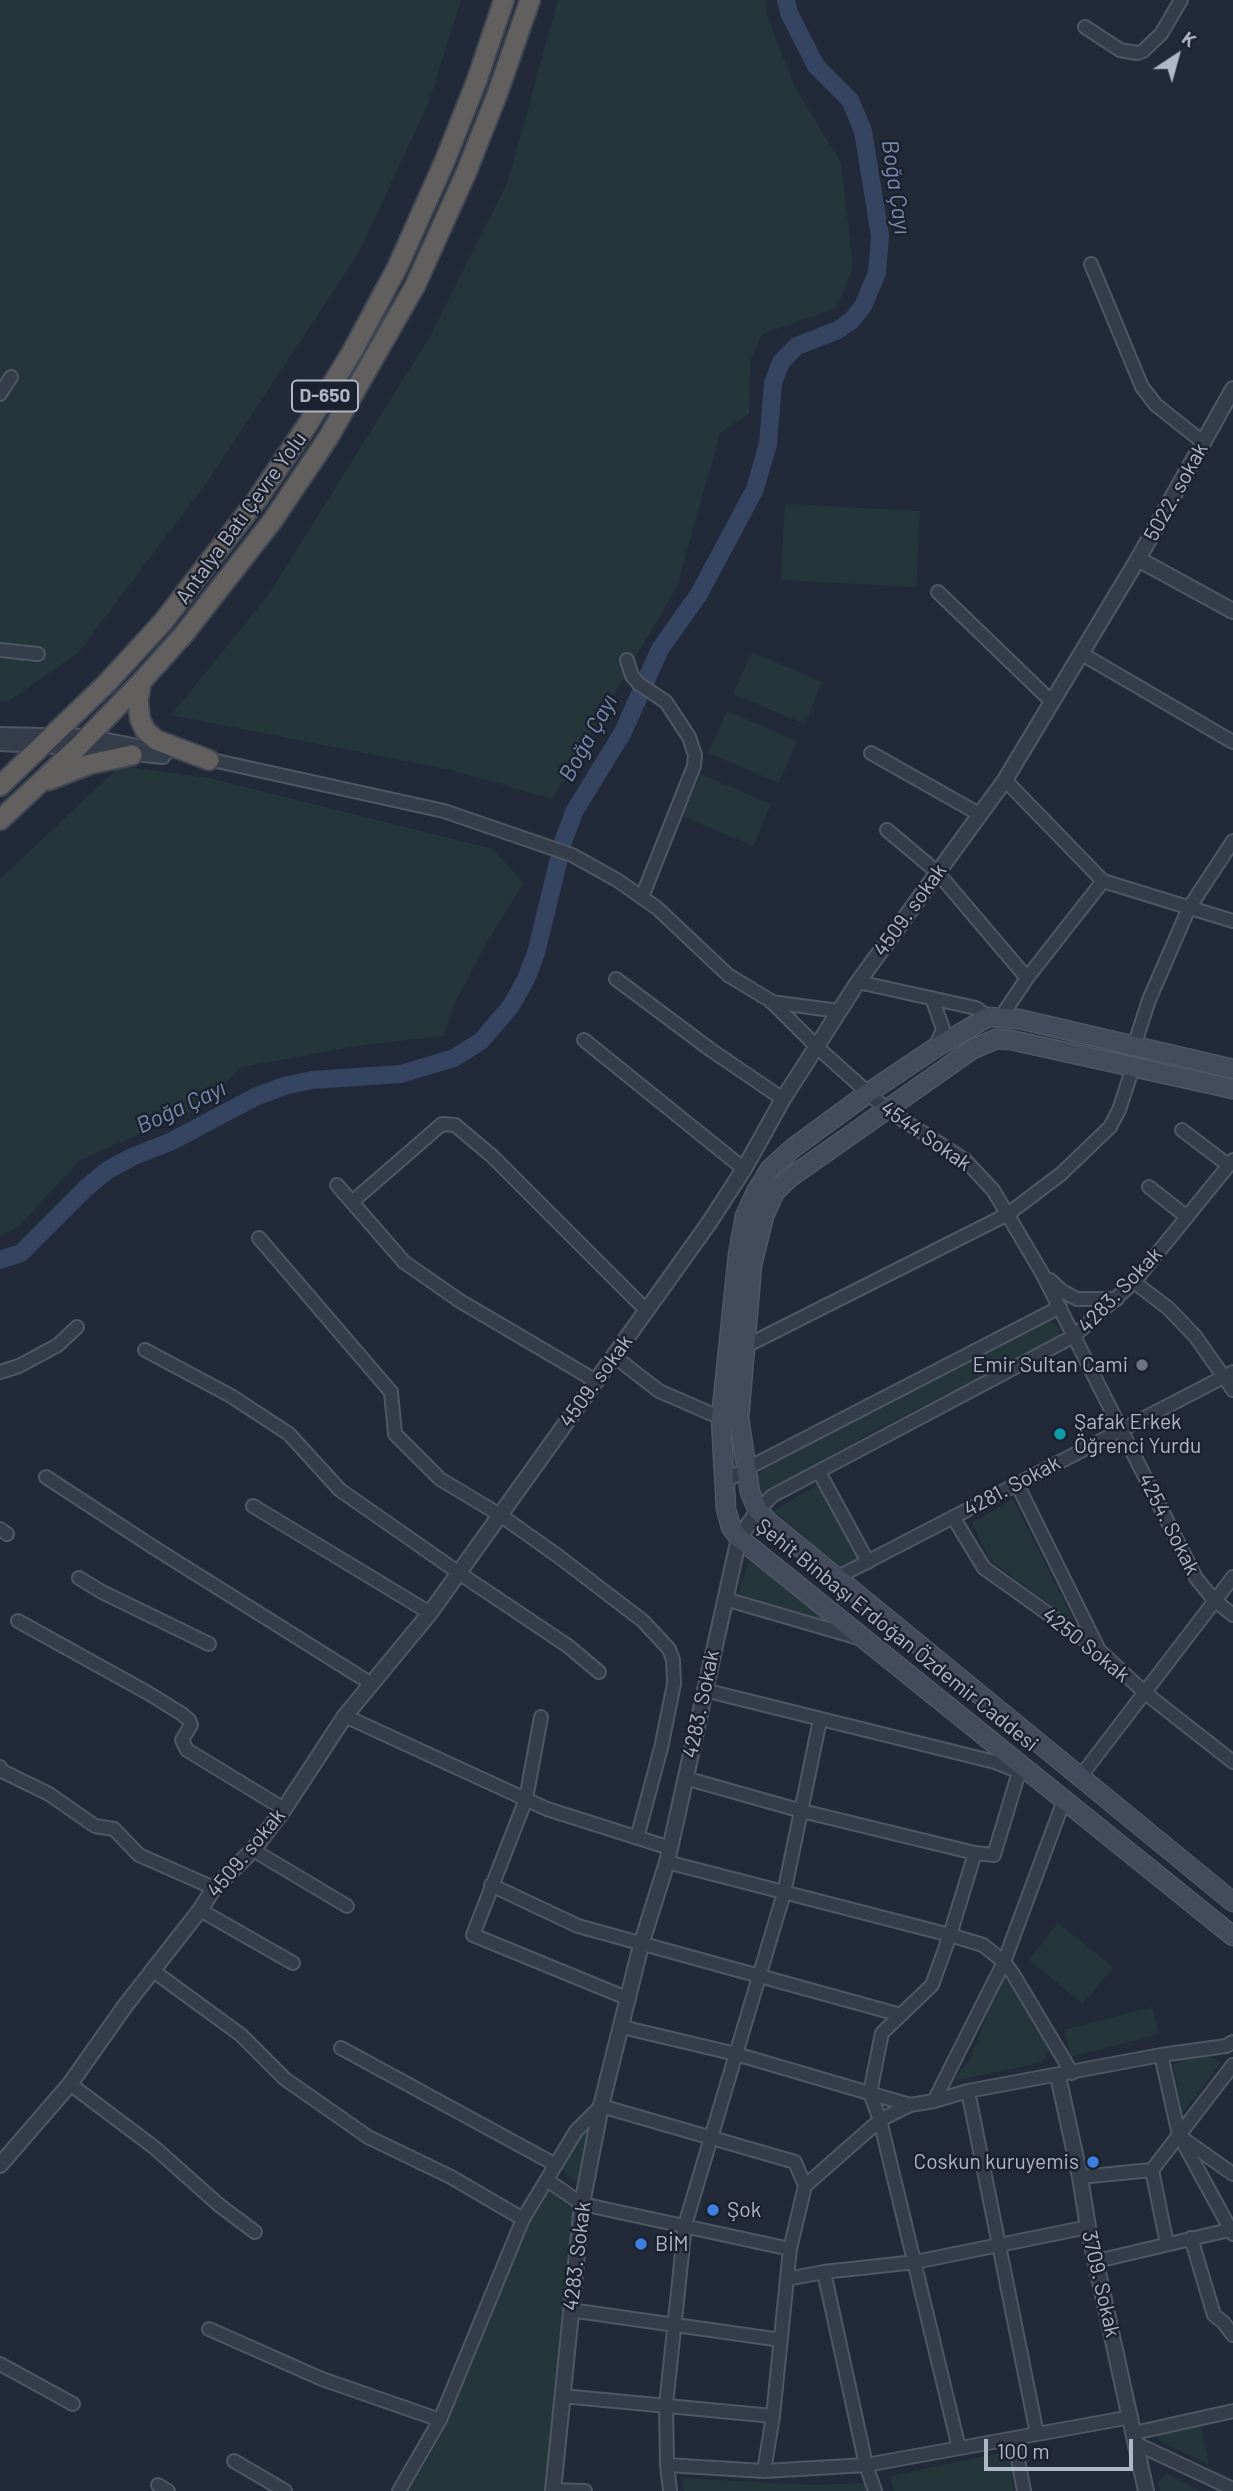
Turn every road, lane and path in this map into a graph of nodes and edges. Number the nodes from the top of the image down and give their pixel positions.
1 (504, 0) edge
2 (530, 0) edge
3 (1181, 0) edge
4 (1085, 27) dead end
5 (1091, 264) dead end
6 (11, 377) dead end
7 (1233, 388) edge
8 (0, 394) edge
9 (1204, 443) junction
10 (1138, 559) junction
11 (938, 592) dead end
12 (1233, 611) edge
13 (0, 650) edge
14 (38, 654) dead end
15 (1082, 654) junction
16 (626, 660) dead end
17 (141, 682) junction
18 (1052, 702) junction
19 (0, 734) edge
20 (48, 741) junction
21 (82, 742) junction
22 (1233, 742) edge
23 (0, 744) edge
24 (871, 753) dead end
25 (132, 755) junction
26 (209, 760) junction
27 (0, 764) edge
28 (1005, 780) junction
29 (39, 784) junction
30 (0, 786) edge
31 (979, 814) junction
32 (0, 820) edge
33 (887, 830) dead end
34 (1233, 841) edge
35 (937, 872) junction
36 (1103, 881) junction
37 (642, 897) junction
38 (1189, 908) junction
39 (1233, 921) edge
40 (1027, 978) junction
41 (616, 979) dead end
42 (858, 982) junction
43 (932, 998) junction
44 (771, 1002) junction
45 (839, 1011) junction
46 (994, 1017) junction
47 (584, 1040) dead end
48 (1134, 1046) junction
49 (817, 1047) junction
50 (935, 1048) junction
51 (1133, 1067) junction
52 (1233, 1069) edge
53 (1233, 1089) edge
54 (868, 1093) junction
55 (783, 1099) junction
56 (886, 1109) junction
57 (1182, 1130) dead end
58 (1231, 1162) edge
59 (744, 1169) junction
60 (337, 1185) dead end
61 (1149, 1187) dead end
62 (352, 1202) junction
63 (1009, 1214) junction
64 (1187, 1217) junction
65 (259, 1238) dead end
66 (1042, 1273) junction
67 (1134, 1282) junction
68 (1117, 1299) junction
69 (1060, 1307) junction
70 (647, 1311) junction
71 (77, 1327) dead end
72 (1074, 1336) junction
73 (746, 1346) junction
74 (145, 1350) dead end
75 (615, 1357) junction
76 (0, 1372) edge
77 (1229, 1374) edge
78 (596, 1381) junction
79 (1233, 1390) edge
80 (721, 1418) junction
81 (1120, 1429) junction
82 (746, 1469) junction
83 (819, 1472) junction
84 (46, 1477) dead end
85 (724, 1482) junction
86 (1017, 1484) junction
87 (253, 1506) dead end
88 (758, 1511) junction
89 (500, 1515) junction
90 (953, 1517) junction
91 (739, 1538) junction
92 (868, 1562) junction
93 (459, 1573) junction
94 (1233, 1577) edge
95 (79, 1578) dead end
96 (836, 1578) junction
97 (725, 1599) junction
98 (1214, 1600) junction
99 (430, 1613) junction
100 (1233, 1615) edge
101 (19, 1621) dead end
102 (867, 1640) junction
103 (209, 1644) dead end
104 (1099, 1650) junction
105 (600, 1672) dead end
106 (370, 1683) junction
107 (704, 1690) junction
108 (1143, 1692) junction
109 (345, 1716) junction
110 (541, 1717) dead end
111 (821, 1720) junction
112 (1233, 1762) edge
113 (0, 1767) edge
114 (1019, 1772) junction
115 (1080, 1777) junction
116 (685, 1778) junction
117 (1041, 1781) junction
118 (526, 1798) junction
119 (1064, 1800) junction
120 (284, 1809) junction
121 (802, 1811) junction
122 (637, 1838) junction
123 (253, 1850) junction
124 (975, 1853) junction
125 (668, 1855) junction
126 (491, 1885) junction
127 (214, 1888) junction
128 (784, 1893) junction
129 (1233, 1902) edge
130 (348, 1906) dead end
131 (200, 1910) junction
132 (950, 1935) junction
133 (1233, 1936) edge
134 (641, 1945) junction
135 (293, 1962) dead end
136 (1004, 1962) junction
137 (152, 1970) junction
138 (759, 1975) junction
139 (629, 1999) junction
140 (901, 2015) junction
141 (622, 2027) junction
142 (1229, 2044) edge
143 (341, 2048) dead end
144 (736, 2054) junction
145 (1161, 2055) junction
146 (1233, 2065) edge
147 (1065, 2074) junction
148 (70, 2084) junction
149 (968, 2091) junction
150 (870, 2093) junction
151 (934, 2101) junction
152 (910, 2105) junction
153 (601, 2106) junction
154 (880, 2120) junction
155 (1179, 2135) junction
156 (710, 2139) junction
157 (0, 2165) edge
158 (556, 2165) junction
159 (1152, 2170) junction
160 (1233, 2174) edge
161 (1080, 2177) junction
162 (547, 2180) junction
163 (805, 2186) junction
164 (582, 2204) junction
165 (523, 2219) junction
166 (685, 2225) junction
167 (1088, 2227) junction
168 (255, 2232) dead end
169 (1231, 2232) edge
170 (1191, 2238) junction
171 (999, 2244) junction
172 (1167, 2244) junction
173 (790, 2249) junction
174 (1097, 2261) junction
175 (915, 2262) junction
176 (824, 2272) junction
177 (787, 2279) junction
178 (570, 2309) junction
179 (673, 2324) junction
180 (209, 2329) dead end
181 (1233, 2335) edge
182 (780, 2340) junction
183 (0, 2364) edge
184 (562, 2396) junction
185 (74, 2404) dead end
186 (666, 2405) junction
187 (1233, 2411) edge
188 (773, 2416) junction
189 (1131, 2417) junction
190 (440, 2420) junction
191 (1037, 2434) junction
192 (1014, 2439) junction
193 (1135, 2439) junction
194 (959, 2448) junction
195 (234, 2461) dead end
196 (667, 2465) junction
197 (866, 2465) junction
198 (764, 2471) junction
199 (1233, 2489) edge
200 (285, 2491) edge
201 (399, 2491) edge
202 (553, 2491) edge
203 (585, 2491) edge
204 (670, 2491) edge
205 (875, 2491) edge
206 (1024, 2491) edge
207 (1146, 2491) edge

1 - 20 highway, Antalya Batı Çevre Yolu / D-650
2 - 17 highway, Antalya Batı Çevre Yolu / D-650
3 - 4 street
5 - 9 street
6 - 8 street
7 - 9 street, 5022. sokak
9 - 10 street, 5022. sokak
10 - 12 street
10 - 15 street, 4509. sokak
11 - 18 street
13 - 14 street
15 - 18 street, 4509. sokak
15 - 22 street
16 - 37 street
17 - 21 highway, Antalya Batı Çevre Yolu / D-650
17 - 26 highway
18 - 28 street, 4509. sokak
19 - 20 street
20 - 21 street
20 - 23 street
20 - 30 highway, Antalya Batı Çevre Yolu / D-650
21 - 25 street
21 - 26 street
21 - 29 highway, Antalya Batı Çevre Yolu
24 - 31 street
25 - 26 street
25 - 29 highway
26 - 37 street
27 - 30 highway
28 - 31 street, 4509. sokak
28 - 36 street
29 - 32 highway, Antalya Batı Çevre Yolu
31 - 35 street, 4509. sokak
33 - 35 street
34 - 38 street
35 - 40 street
35 - 42 street, 4509. sokak
36 - 38 street
36 - 40 street
37 - 44 street
38 - 39 street
38 - 48 street
40 - 46 street
41 - 55 street
42 - 43 street
42 - 45 street, 4509. sokak
43 - 46 street
43 - 50 street
44 - 45 street
44 - 49 street, 4544 Sokak
45 - 49 street, 4509. sokak
46 - 48 main road
46 - 50 main road, Şehit Binbaşı Erdoğan Özdemir Caddesi
47 - 59 street
48 - 52 main road
49 - 54 street, 4544 Sokak
49 - 55 street, 4509. sokak
50 - 54 main road, Şehit Binbaşı Erdoğan Özdemir Caddesi
51 - 53 main road, Şehit Binbaşı Erdoğan Özdemir Caddesi
51 - 56 main road, Şehit Binbaşı Erdoğan Özdemir Caddesi
51 - 63 street
54 - 56 street, 4544 Sokak
54 - 80 main road, Şehit Binbaşı Erdoğan Özdemir Caddesi
55 - 59 street, 4509. sokak
56 - 63 street, 4544 Sokak
56 - 73 main road, Şehit Binbaşı Erdoğan Özdemir Caddesi
57 - 58 street
58 - 64 street, 4283. Sokak
59 - 70 street, 4509. sokak
60 - 62 street
61 - 64 street
62 - 70 street
62 - 78 street
63 - 66 street, 4544 Sokak
63 - 73 street
64 - 67 street, 4283. Sokak
65 - 89 street
66 - 68 street
66 - 69 street, 4254. Sokak
67 - 68 street, 4283. Sokak
67 - 77 street
68 - 72 street, 4283. Sokak
69 - 72 street, 4254. Sokak
69 - 82 street
70 - 75 street, 4509. sokak
71 - 76 street
72 - 81 street, 4254. Sokak
72 - 83 street, 4283. Sokak
73 - 82 main road, Şehit Binbaşı Erdoğan Özdemir Caddesi
74 - 93 street
75 - 78 street, 4509. sokak
75 - 80 street
77 - 79 street
77 - 81 street, 4281. Sokak
78 - 89 street, 4509. sokak
80 - 85 main road, Şehit Binbaşı Erdoğan Özdemir Caddesi
81 - 86 street, 4281. Sokak
81 - 98 street, 4254. Sokak
82 - 85 street
82 - 88 main road, Şehit Binbaşı Erdoğan Özdemir Caddesi
83 - 88 street, 4283. Sokak
83 - 92 street
84 - 106 street
85 - 91 main road, Şehit Binbaşı Erdoğan Özdemir Caddesi
86 - 90 street, 4281. Sokak
86 - 104 street
87 - 99 street
88 - 91 street, 4283. Sokak
88 - 96 main road, Şehit Binbaşı Erdoğan Özdemir Caddesi
89 - 93 street, 4509. sokak
89 - 122 street
90 - 92 street, 4281. Sokak
90 - 104 street, 4250 Sokak
91 - 97 street, 4283. Sokak
91 - 102 main road, Şehit Binbaşı Erdoğan Özdemir Caddesi
92 - 96 street, 4281. Sokak
93 - 99 street, 4509. sokak
93 - 105 street
94 - 98 street
95 - 103 street
96 - 115 main road, Şehit Binbaşı Erdoğan Özdemir Caddesi
97 - 102 street
97 - 107 street, 4283. Sokak
98 - 100 street, 4254. Sokak
98 - 108 street
99 - 106 street, 4509. sokak
101 - 120 street
102 - 117 main road, Şehit Binbaşı Erdoğan Özdemir Caddesi
104 - 108 street, 4250 Sokak
106 - 109 street, 4509. sokak
107 - 111 street
107 - 116 street, 4283. Sokak
108 - 112 street, 4250 Sokak
108 - 115 street
109 - 118 street
109 - 120 street, 4509. sokak
110 - 118 street
111 - 114 street
111 - 121 street
113 - 127 street
114 - 117 street
114 - 124 street
115 - 129 main road, Şehit Binbaşı Erdoğan Özdemir Caddesi
116 - 121 street
116 - 125 street, 4283. Sokak
117 - 119 main road, Şehit Binbaşı Erdoğan Özdemir Caddesi
118 - 122 street
118 - 126 street
119 - 133 main road, Şehit Binbaşı Erdoğan Özdemir Caddesi
119 - 136 street
120 - 123 street, 4509. sokak
121 - 124 street
121 - 128 street
122 - 125 street
123 - 127 street, 4509. sokak
123 - 130 street
124 - 132 street
125 - 128 street
125 - 134 street, 4283. Sokak
126 - 134 street
126 - 139 street
127 - 131 street, 4509. sokak
128 - 132 street
128 - 138 street
131 - 135 street
131 - 137 street, 4509. sokak
132 - 136 street
132 - 140 street
134 - 138 street
134 - 139 street, 4283. Sokak
136 - 147 street
136 - 151 street
137 - 148 street, 4509. sokak
137 - 165 street
138 - 140 street
138 - 144 street
139 - 141 street, 4283. Sokak
140 - 150 street
141 - 144 street
141 - 153 street, 4283. Sokak
142 - 145 street
142 - 146 street
143 - 158 street
144 - 150 street
144 - 156 street
145 - 147 street
145 - 155 street
146 - 155 street
147 - 149 street
147 - 161 street, 3709. Sokak
148 - 157 street, 4509. sokak
148 - 168 street
149 - 151 street
149 - 171 street
150 - 152 street
150 - 154 street
151 - 152 street
152 - 154 street
153 - 156 street
153 - 158 street
153 - 164 street, 4283. Sokak
154 - 163 street
154 - 175 street
155 - 159 street
155 - 160 street
155 - 169 street
156 - 163 street
156 - 166 street
158 - 162 street
159 - 161 street
159 - 172 street
161 - 167 street, 3709. Sokak
162 - 164 street
162 - 165 street
163 - 173 street
164 - 166 street
164 - 178 street, 4283. Sokak
165 - 190 street
166 - 173 street
166 - 179 street
167 - 171 street
167 - 174 street, 3709. Sokak
169 - 170 street
170 - 172 street
170 - 181 street
171 - 175 street
171 - 191 street
172 - 174 street
173 - 177 street
174 - 189 street, 3709. Sokak
175 - 176 street
175 - 194 street
176 - 177 street
176 - 197 street
177 - 182 street
178 - 179 street
178 - 184 street, 4283. Sokak
179 - 182 street
179 - 186 street
180 - 190 street
182 - 188 street
183 - 185 street
184 - 186 street
184 - 202 street, 4283. Sokak
186 - 188 street
186 - 196 street
187 - 193 street
188 - 198 street
189 - 191 street
189 - 193 street, 3709. Sokak
190 - 201 street
191 - 192 street
192 - 194 street
192 - 206 street
193 - 199 street
193 - 207 street, 3709. Sokak
194 - 197 street
195 - 200 street
196 - 198 street
196 - 204 street
197 - 198 street
197 - 205 street
202 - 203 street

